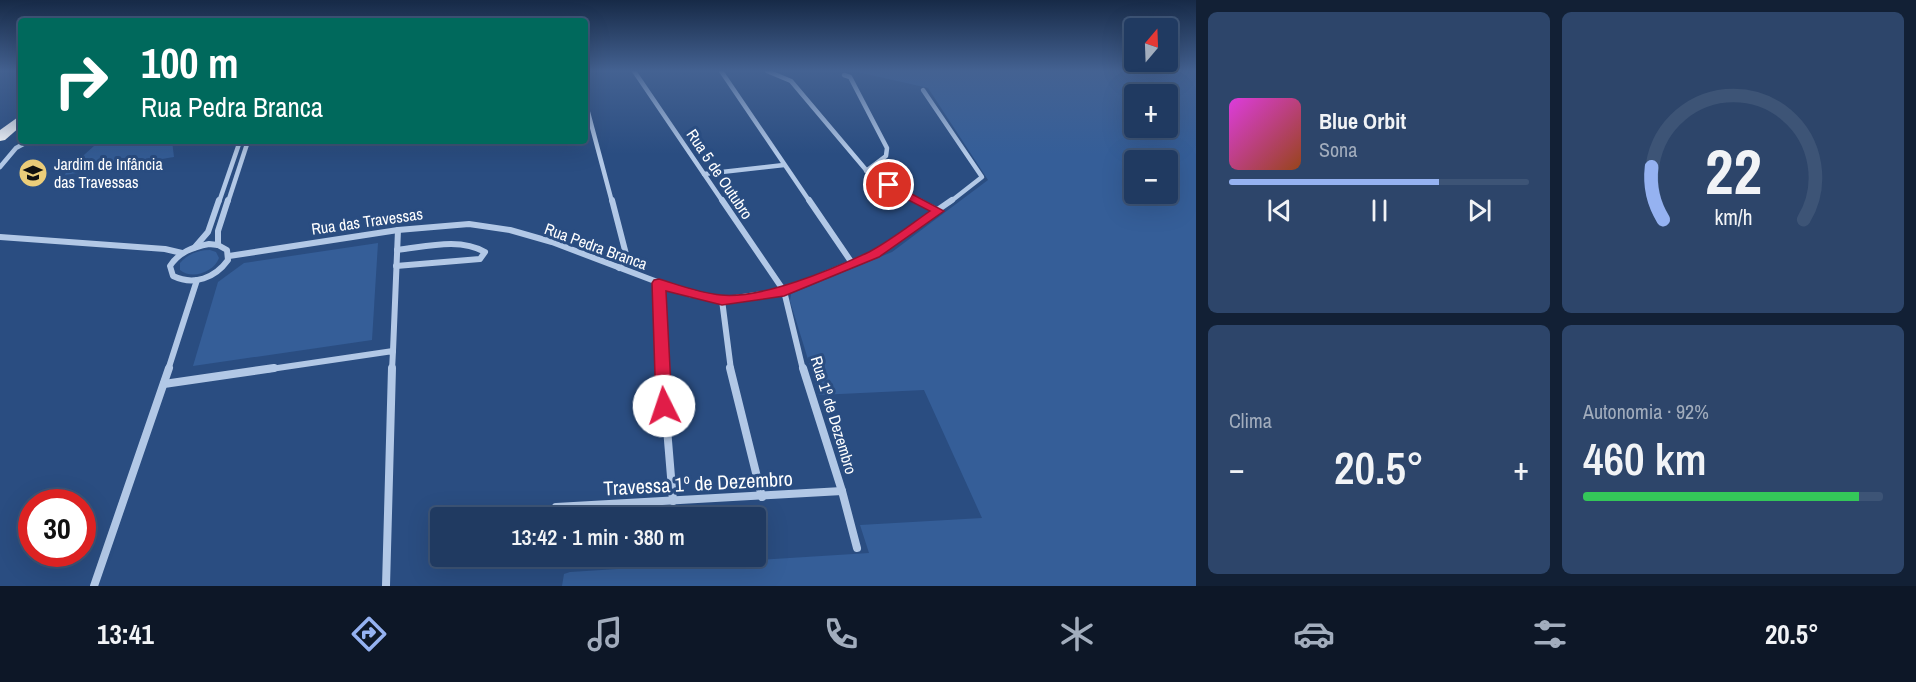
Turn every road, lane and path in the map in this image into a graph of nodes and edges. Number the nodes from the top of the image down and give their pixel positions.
1 (652, 98) edge
2 (739, 98) edge
3 (805, 98) edge
4 (861, 98) edge
5 (929, 98) edge
6 (588, 112) edge
7 (18, 122) edge
8 (18, 127) edge
9 (0, 137) edge
10 (0, 142) edge
11 (23, 144) edge
12 (239, 144) edge
13 (247, 144) edge
14 (784, 165) junction
15 (0, 168) edge
16 (866, 171) junction
17 (704, 174) junction
18 (938, 211) junction
19 (398, 230) junction
20 (510, 230) joint
21 (0, 237) edge
22 (218, 245) junction
23 (195, 247) junction
24 (396, 250) junction
25 (182, 253) junction
26 (229, 255) junction
27 (852, 263) junction
28 (396, 266) junction
29 (619, 268) junction
30 (197, 280) junction
31 (659, 283) junction
32 (784, 291) junction
33 (722, 300) junction
34 (393, 351) junction
35 (164, 384) junction
36 (842, 491) junction
37 (762, 497) junction
38 (673, 501) junction
39 (555, 507) dead end
40 (857, 548) dead end
41 (94, 586) edge
42 (386, 586) edge

1 - 17 street, Rua 5 de Outubro
2 - 14 street
3 - 16 street
4 - 16 street
5 - 18 street, Rua Pedra Branca
6 - 29 street
7 - 9 highway
8 - 10 highway
11 - 15 street
12 - 23 street
13 - 22 street
14 - 17 street
14 - 27 street
16 - 18 street
17 - 32 street, Rua 5 de Outubro
18 - 27 street, Rua Pedra Branca
19 - 20 street, Rua das Travessas
19 - 24 street
19 - 26 street, Rua das Travessas
20 - 29 street, Rua Pedra Branca
21 - 25 street
22 - 23 street
22 - 26 street
23 - 25 street
24 - 28 street
24 - 28 street
25 - 30 street
26 - 30 street
27 - 32 street, Rua Pedra Branca
28 - 34 street
29 - 31 street, Rua Pedra Branca
30 - 35 street
31 - 33 street, Rua Pedra Branca
31 - 38 street
32 - 33 street, Rua Pedra Branca
32 - 36 street, Rua 1º de Dezembro
33 - 37 street
34 - 35 street
34 - 42 street
35 - 41 street
36 - 37 street, Travessa 1º de Dezembro
36 - 40 street, Rua 1º de Dezembro
37 - 38 street, Travessa 1º de Dezembro
38 - 39 street, Travessa 1º de Dezembro

